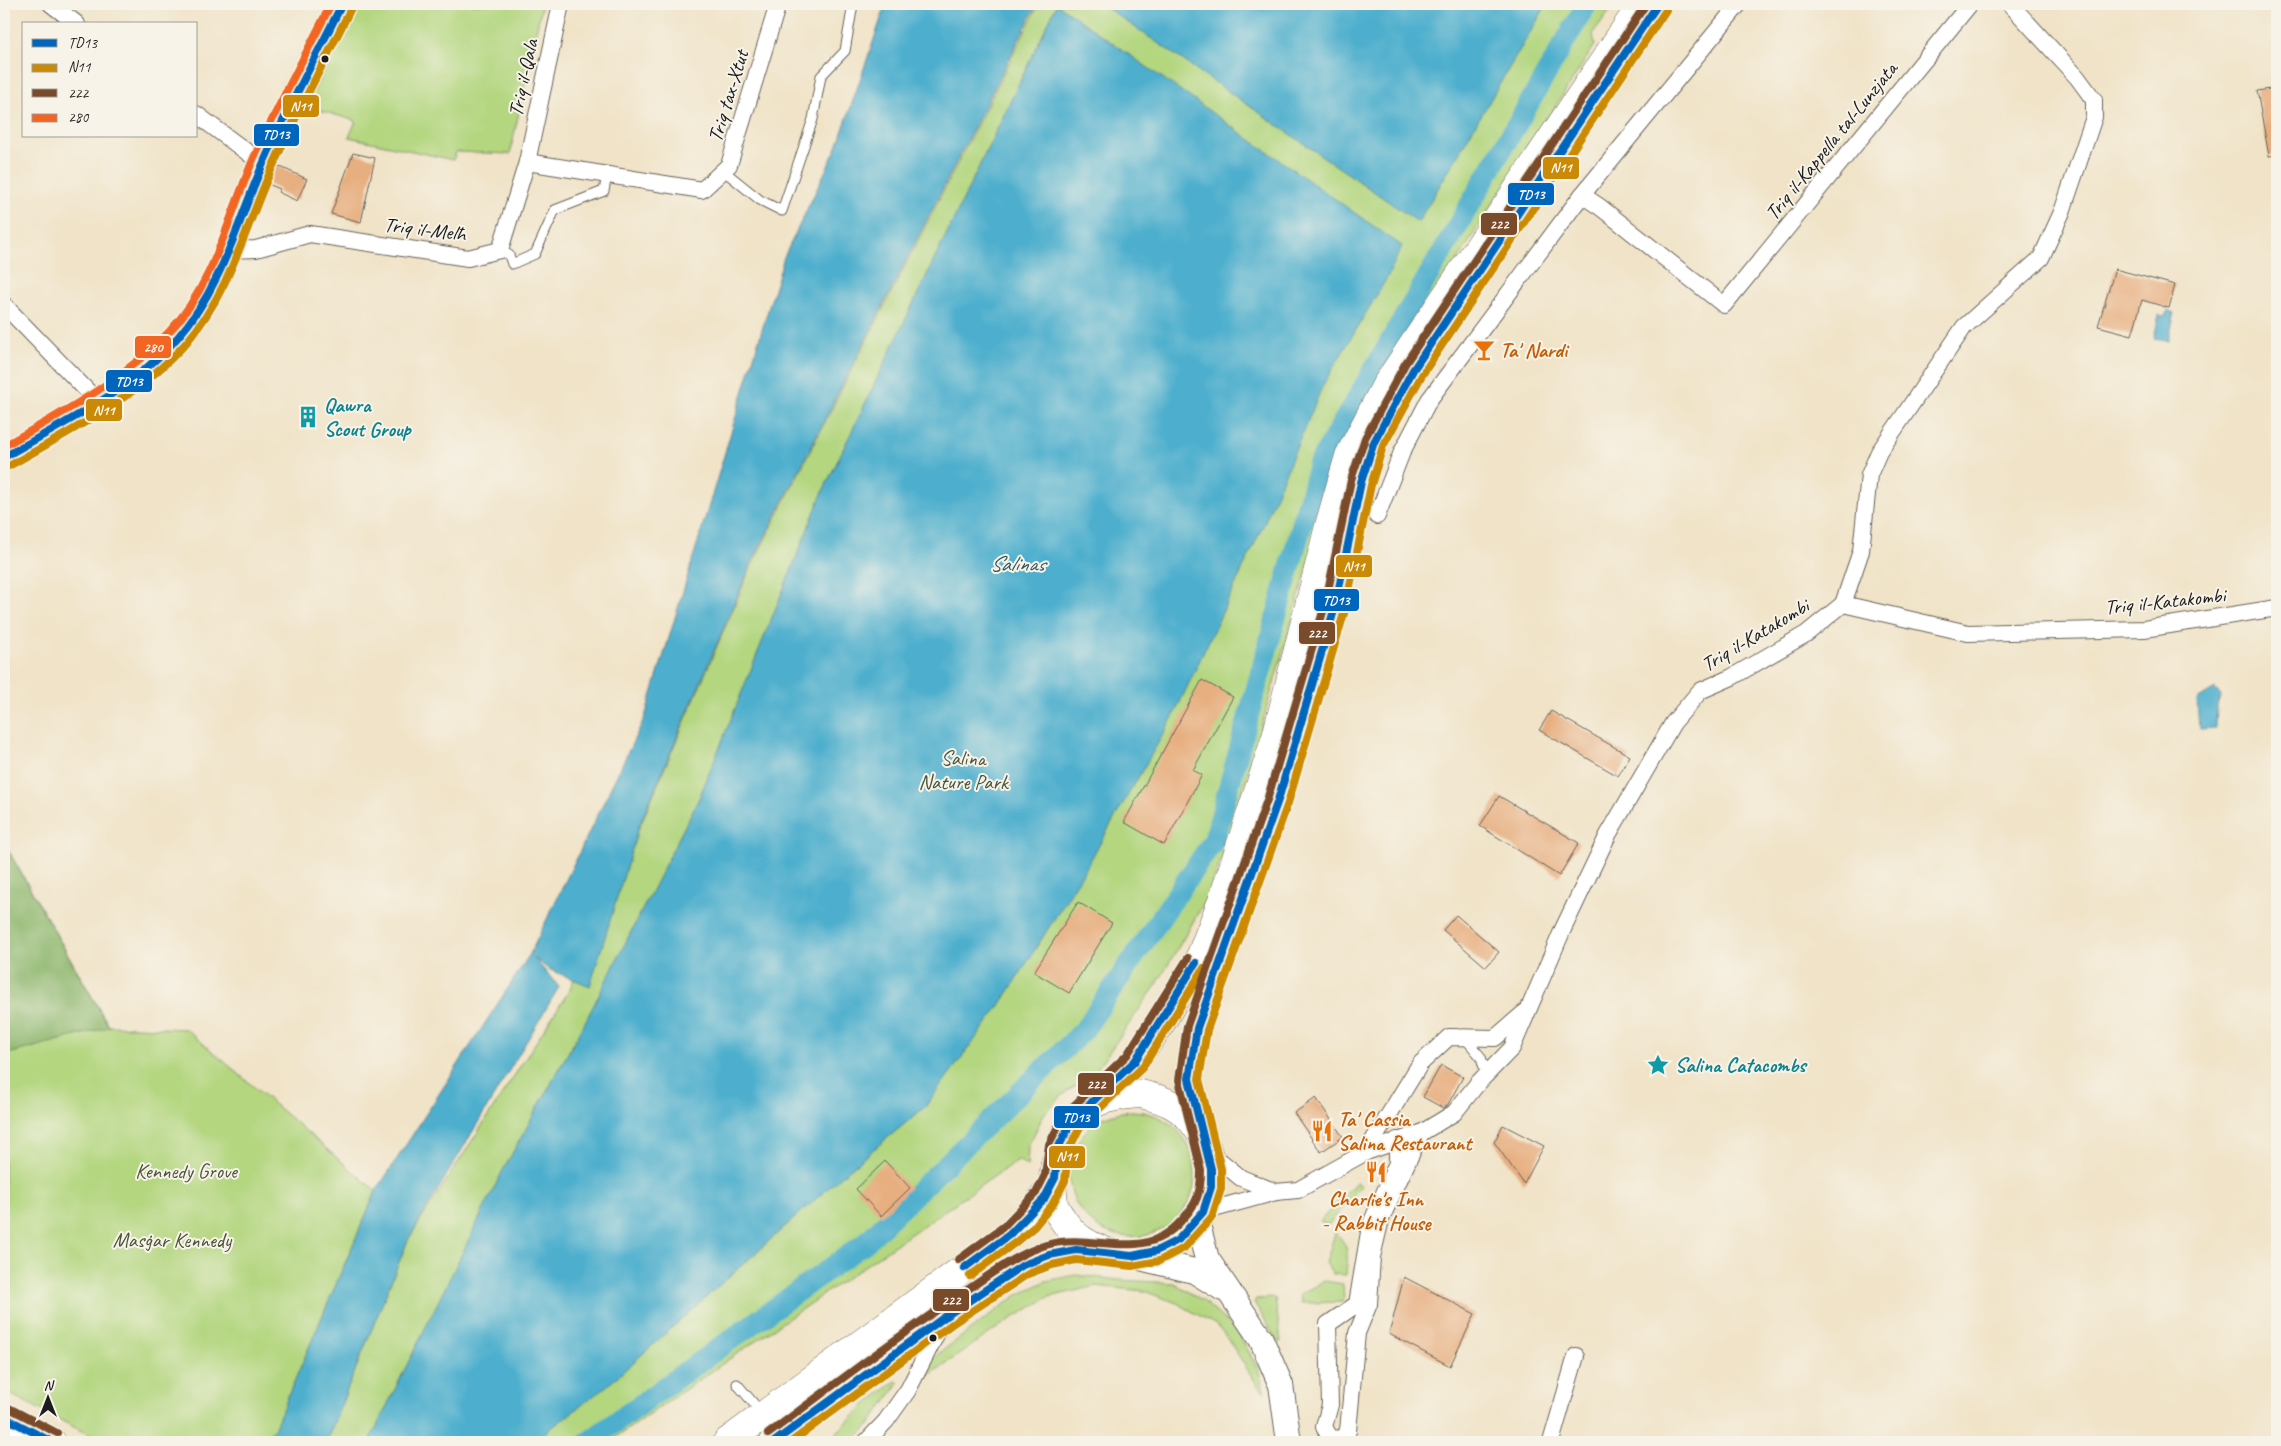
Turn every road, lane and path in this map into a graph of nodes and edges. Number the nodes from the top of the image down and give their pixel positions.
1 (51, 4) edge
2 (342, 4) edge
3 (561, 4) edge
4 (778, 4) edge
5 (853, 4) edge
6 (1642, 4) edge
7 (1658, 4) edge
8 (1740, 4) edge
9 (1970, 4) edge
10 (2010, 4) edge
11 (74, 22) edge
12 (198, 115) edge
13 (527, 162) junction
14 (263, 164) junction
15 (724, 171) junction
16 (607, 175) junction
17 (1582, 195) junction
18 (229, 250) junction
19 (500, 250) junction
20 (4, 305) edge
21 (99, 403) junction
22 (4, 457) edge
23 (1377, 516) dead end
24 (1843, 604) junction
25 (2277, 608) edge
26 (1527, 1010) junction
27 (1464, 1037) junction
28 (1486, 1075) junction
29 (1088, 1106) junction
30 (1421, 1133) junction
31 (1397, 1140) junction
32 (1205, 1143) junction
33 (1366, 1152) junction
34 (1055, 1178) junction
35 (1276, 1192) junction
36 (1200, 1216) junction
37 (1122, 1255) junction
38 (1232, 1295) junction
39 (946, 1316) junction
40 (1576, 1356) dead end
41 (738, 1384) dead end
42 (764, 1415) junction
43 (4, 1417) edge
44 (52, 1442) edge
45 (726, 1442) edge
46 (774, 1442) edge
47 (866, 1442) edge
48 (1289, 1442) edge
49 (1552, 1442) edge

1 - 11 street
2 - 14 street
3 - 13 street, Triq il-Qala
4 - 15 street, Triq tax-Xtut
5 - 15 lane
6 - 29 highway
7 - 32 highway
8 - 17 street
9 - 17 street, Triq il-Kappella tal-Lunzjata
10 - 24 street
12 - 14 street
13 - 16 street
13 - 19 street
14 - 18 street
15 - 16 street, Triq tax-Xtut
16 - 19 lane
17 - 23 street
18 - 19 street, Triq il-Melħ
18 - 21 street
20 - 21 street
21 - 22 street
24 - 25 street, Triq il-Katakombi
24 - 26 street, Triq il-Katakombi
26 - 27 street, Triq il-Katakombi
26 - 28 street, Triq il-Katakombi
27 - 28 lane
27 - 33 street, Triq il-Katakombi
28 - 30 street, Triq il-Katakombi
29 - 32 highway
29 - 34 highway
30 - 31 street, Triq il-Katakombi
30 - 31 street
31 - 33 street, Triq il-Katakombi
32 - 35 street, Triq il-Katakombi
32 - 36 highway
33 - 35 street, Triq il-Katakombi
34 - 37 highway
34 - 42 highway
35 - 36 street, Triq il-Katakombi
36 - 37 highway
36 - 38 main road
37 - 38 main road
37 - 39 highway
38 - 48 main road
39 - 46 highway
39 - 47 street
40 - 49 street
41 - 42 lane
42 - 45 highway
43 - 44 highway

